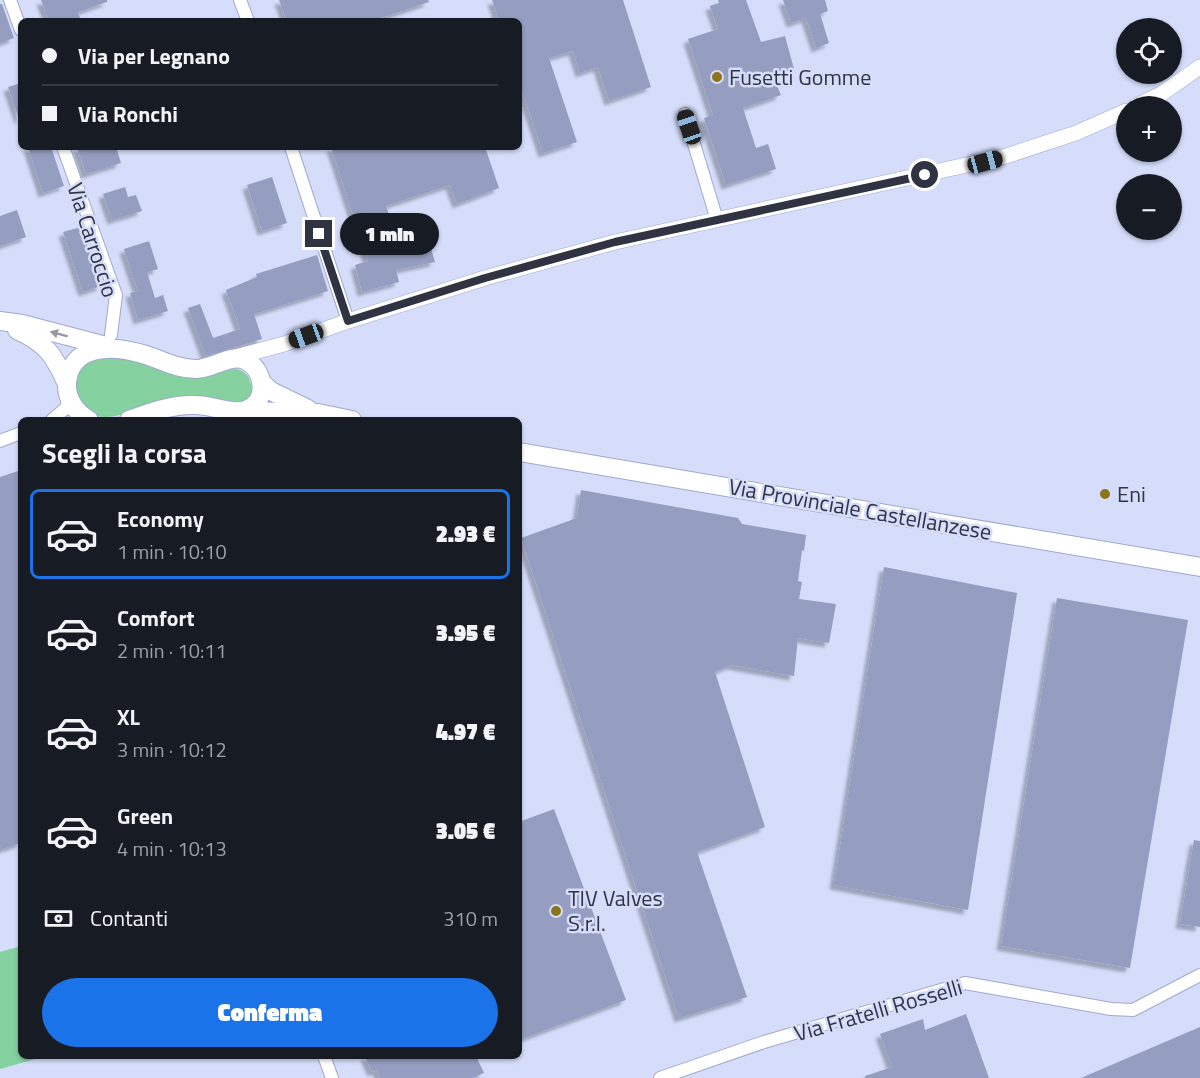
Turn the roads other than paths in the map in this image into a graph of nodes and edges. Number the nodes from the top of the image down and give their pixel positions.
1 (10, 0) edge
2 (240, 0) edge
3 (247, 18) edge
4 (18, 22) edge
5 (1200, 67) edge
6 (1157, 96) edge
7 (684, 114) dead end
8 (1116, 115) edge
9 (64, 150) edge
10 (292, 150) edge
11 (717, 220) junction
12 (348, 321) junction
13 (3, 322) edge
14 (112, 341) junction
15 (284, 344) junction
16 (232, 358) junction
17 (261, 379) junction
18 (68, 390) junction
19 (245, 411) junction
20 (318, 413) junction
21 (56, 417) edge
22 (86, 417) edge
23 (138, 417) edge
24 (337, 417) edge
25 (18, 434) edge
26 (0, 441) edge
27 (522, 453) edge
28 (1200, 567) edge
29 (1200, 975) edge
30 (325, 1059) edge
31 (332, 1078) edge
32 (660, 1078) edge

1 - 4 street
2 - 3 street
5 - 6 street
7 - 11 street
8 - 11 street
9 - 14 street, Via Carroccio
10 - 12 street
11 - 12 street
12 - 15 street
14 -> 13 main road
13 - 18 main road
14 - 16 main road
14 - 18 main road
15 - 16 street
15 - 17 street
16 - 17 main road
17 - 19 main road
17 - 20 main road
18 - 21 street
18 - 22 main road
19 - 20 main road
19 - 23 main road
20 - 24 main road
25 - 26 street
27 - 28 main road, Via Provinciale Castellanzese
29 - 32 street, Via Fratelli Rosselli
30 - 31 street

